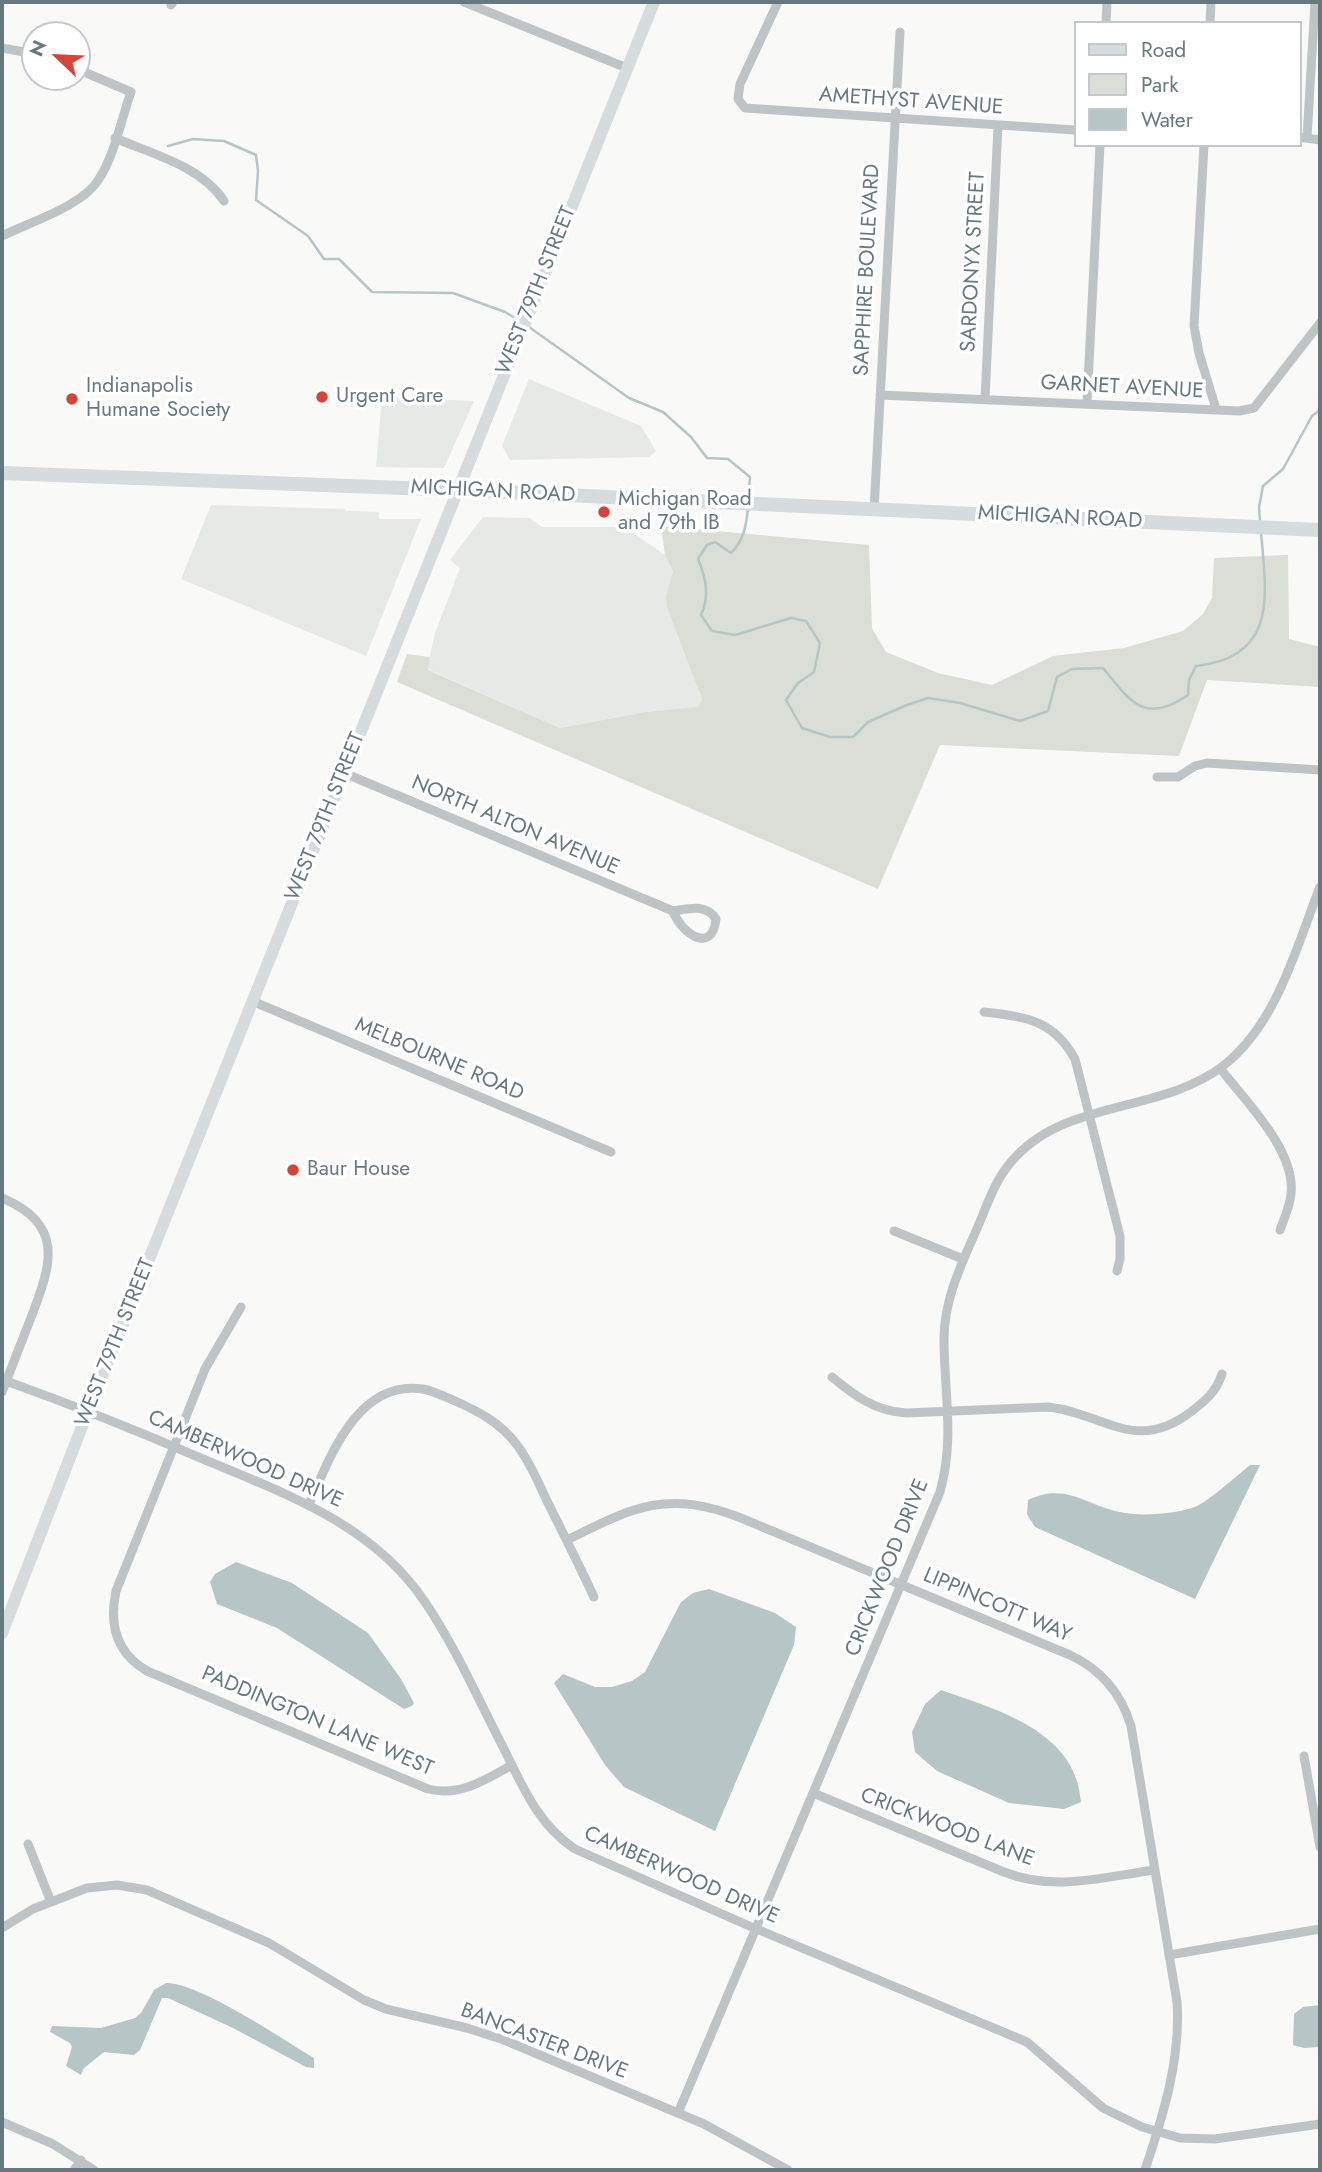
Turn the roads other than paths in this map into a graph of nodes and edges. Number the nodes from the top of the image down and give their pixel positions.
1 (464, 2) edge
2 (654, 2) edge
3 (779, 2) edge
4 (1107, 2) edge
5 (1211, 2) edge
6 (1315, 2) edge
7 (1106, 21) edge
8 (1210, 21) edge
9 (900, 32) dead end
10 (2, 48) edge
11 (21, 51) edge
12 (627, 68) junction
13 (91, 75) edge
14 (894, 119) junction
15 (998, 126) junction
16 (1074, 130) edge
17 (1303, 137) edge
18 (115, 138) junction
19 (1320, 140) edge
20 (1100, 147) edge
21 (1203, 147) edge
22 (224, 201) dead end
23 (2, 236) edge
24 (1320, 323) edge
25 (880, 395) junction
26 (985, 399) junction
27 (1087, 403) junction
28 (1216, 409) junction
29 (2, 474) edge
30 (457, 490) junction
31 (874, 510) junction
32 (1320, 530) edge
33 (1320, 770) edge
34 (344, 772) junction
35 (1157, 777) dead end
36 (1320, 887) edge
37 (673, 911) junction
38 (252, 1001) junction
39 (984, 1012) dead end
40 (1220, 1068) junction
41 (1088, 1115) junction
42 (611, 1153) dead end
43 (2, 1198) edge
44 (1280, 1230) dead end
45 (894, 1231) dead end
46 (963, 1259) junction
47 (1117, 1271) dead end
48 (241, 1307) dead end
49 (1222, 1374) dead end
50 (832, 1377) dead end
51 (6, 1381) junction
52 (2, 1392) edge
53 (89, 1411) junction
54 (948, 1411) junction
55 (174, 1447) junction
56 (309, 1504) junction
57 (567, 1540) junction
58 (901, 1585) junction
59 (594, 1597) dead end
60 (2, 1633) edge
61 (1304, 1756) dead end
62 (512, 1765) junction
63 (813, 1793) junction
64 (27, 1844) dead end
65 (1320, 1847) edge
66 (1155, 1870) junction
67 (51, 1902) junction
68 (2, 1928) edge
69 (756, 1929) junction
70 (1320, 1929) edge
71 (1169, 1955) junction
72 (678, 2113) junction
73 (2, 2122) edge
74 (1320, 2124) edge
75 (1157, 2133) junction
76 (80, 2160) junction
77 (74, 2170) edge
78 (94, 2170) edge
79 (788, 2170) edge
80 (1146, 2170) edge

1 - 12 street
2 - 12 main road, WEST 79TH STREET
3 - 14 street, AMETHYST AVENUE
4 - 7 street
5 - 8 street
6 - 17 street
9 - 14 street, SAPPHIRE BOULEVARD
10 - 11 street
12 - 30 main road, WEST 79TH STREET
13 - 18 street
14 - 15 street, AMETHYST AVENUE
14 - 25 street, SAPPHIRE BOULEVARD
15 - 16 street, AMETHYST AVENUE
15 - 26 street, SARDONYX STREET
17 - 19 street
18 - 22 street
18 - 23 street
20 - 27 street
21 - 28 street
24 - 28 street, GARNET AVENUE
25 - 26 street, GARNET AVENUE
25 - 31 street, SAPPHIRE BOULEVARD
26 - 27 street, GARNET AVENUE
27 - 28 street, GARNET AVENUE
29 - 30 main road, MICHIGAN ROAD
30 - 31 main road, MICHIGAN ROAD
30 - 34 main road, WEST 79TH STREET
31 - 32 main road, MICHIGAN ROAD
33 - 35 street
34 - 37 street, NORTH ALTON AVENUE
34 - 38 main road, WEST 79TH STREET
36 - 40 street, CRICKWOOD DRIVE
37 - 37 street, NORTH ALTON AVENUE
38 - 42 street, MELBOURNE ROAD
38 - 53 main road, WEST 79TH STREET
39 - 41 street
40 - 41 street, CRICKWOOD DRIVE
40 - 44 street
41 - 46 street, CRICKWOOD DRIVE
41 - 47 street
43 - 51 street
45 - 46 street
46 - 54 street, CRICKWOOD DRIVE
48 - 55 street
49 - 54 street
50 - 54 street
51 - 52 street
51 - 53 street, CAMBERWOOD DRIVE
53 - 55 street, CAMBERWOOD DRIVE
53 - 60 main road, WEST 79TH STREET
54 - 58 street, CRICKWOOD DRIVE
55 - 56 street, CAMBERWOOD DRIVE
55 - 62 street, PADDINGTON LANE WEST
56 - 57 street
56 - 62 street, CAMBERWOOD DRIVE
57 - 58 street, LIPPINCOTT WAY
57 - 59 street
58 - 63 street, CRICKWOOD DRIVE
58 - 66 street, LIPPINCOTT WAY
61 - 65 street
62 - 69 street, CAMBERWOOD DRIVE
63 - 66 street, CRICKWOOD LANE
63 - 69 street, CRICKWOOD DRIVE
64 - 67 street
66 - 71 street, LIPPINCOTT WAY
67 - 68 street, BANCASTER DRIVE
67 - 72 street, BANCASTER DRIVE
69 - 72 street, CRICKWOOD DRIVE
69 - 75 street, CAMBERWOOD DRIVE
70 - 71 street
71 - 75 street, LIPPINCOTT WAY
72 - 79 street, BANCASTER DRIVE
73 - 76 street
74 - 75 street, CAMBERWOOD DRIVE
75 - 80 street, LIPPINCOTT WAY
76 - 77 street
76 - 78 street

